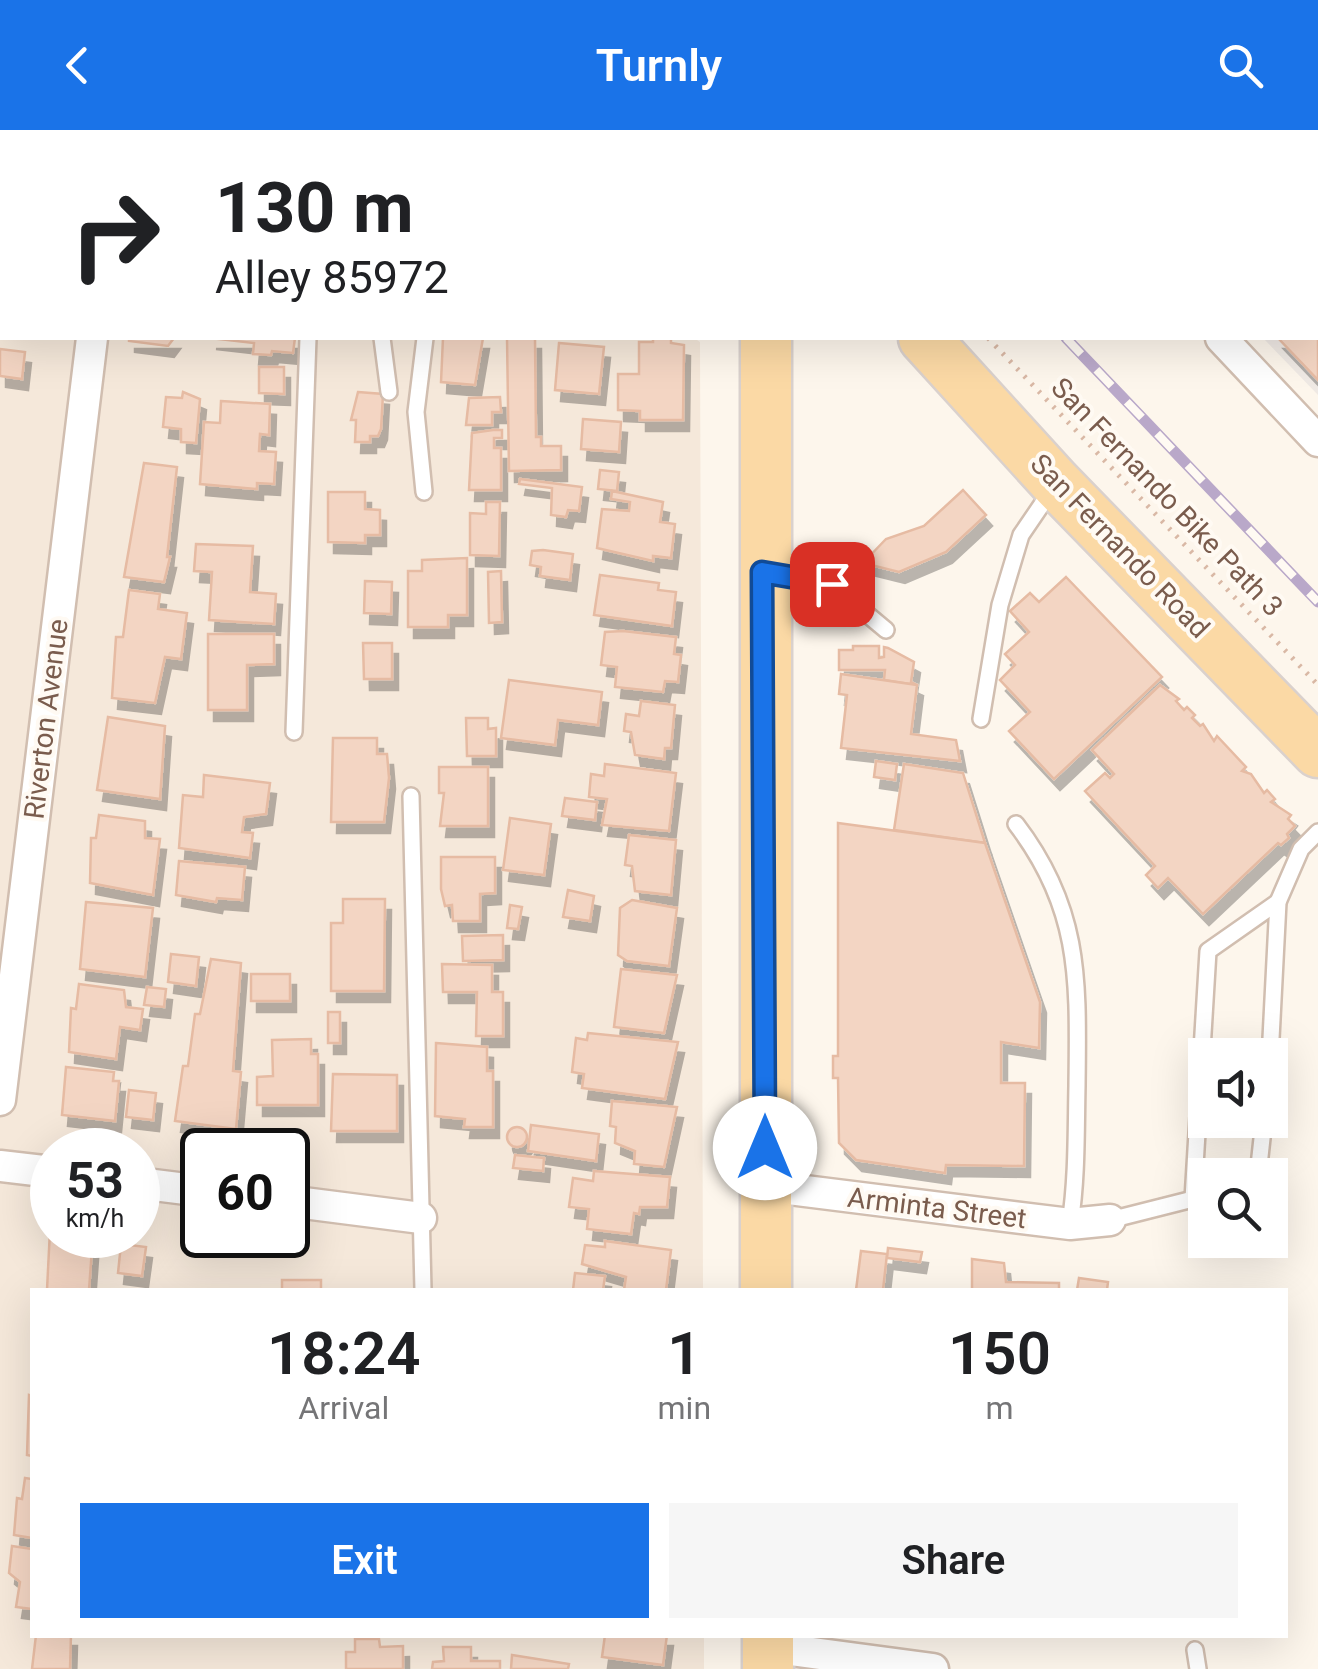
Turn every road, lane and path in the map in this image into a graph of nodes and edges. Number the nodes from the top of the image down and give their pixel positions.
1 (92, 340) edge
2 (308, 340) edge
3 (382, 340) edge
4 (425, 340) edge
5 (766, 340) edge
6 (926, 340) edge
7 (990, 340) edge
8 (1223, 340) edge
9 (389, 392) dead end
10 (1318, 440) edge
11 (1056, 483) junction
12 (424, 492) dead end
13 (762, 572) junction
14 (886, 630) dead end
15 (1318, 685) edge
16 (981, 720) dead end
17 (294, 732) dead end
18 (1318, 752) edge
19 (412, 796) dead end
20 (1016, 824) dead end
21 (1318, 832) edge
22 (1278, 902) junction
23 (1271, 1038) edge
24 (0, 1097) edge
25 (1195, 1158) edge
26 (0, 1166) edge
27 (30, 1169) edge
28 (765, 1186) junction
29 (1188, 1200) edge
30 (310, 1204) edge
31 (421, 1218) junction
32 (1110, 1220) joint
33 (1070, 1224) junction
34 (423, 1288) edge
35 (766, 1288) edge
36 (768, 1650) edge
37 (1195, 1650) dead end
38 (933, 1669) edge
39 (1198, 1669) edge

1 - 24 street, Riverton Avenue
2 - 17 lane
3 - 9 lane
4 - 12 lane
5 - 13 main road
6 - 11 main road, San Fernando Road
7 - 15 path, San Fernando Bike Path 3
8 - 10 street
11 - 16 lane
11 - 18 main road, San Fernando Road
13 - 14 lane
13 - 28 main road
19 - 31 lane
20 - 33 lane
21 - 22 lane
22 - 23 lane
22 - 25 lane
26 - 27 street
28 - 33 street, Arminta Street
28 - 35 main road
29 - 32 lane
30 - 31 street
31 - 34 lane
32 - 33 street, Arminta Street
36 - 38 street
37 - 39 lane

